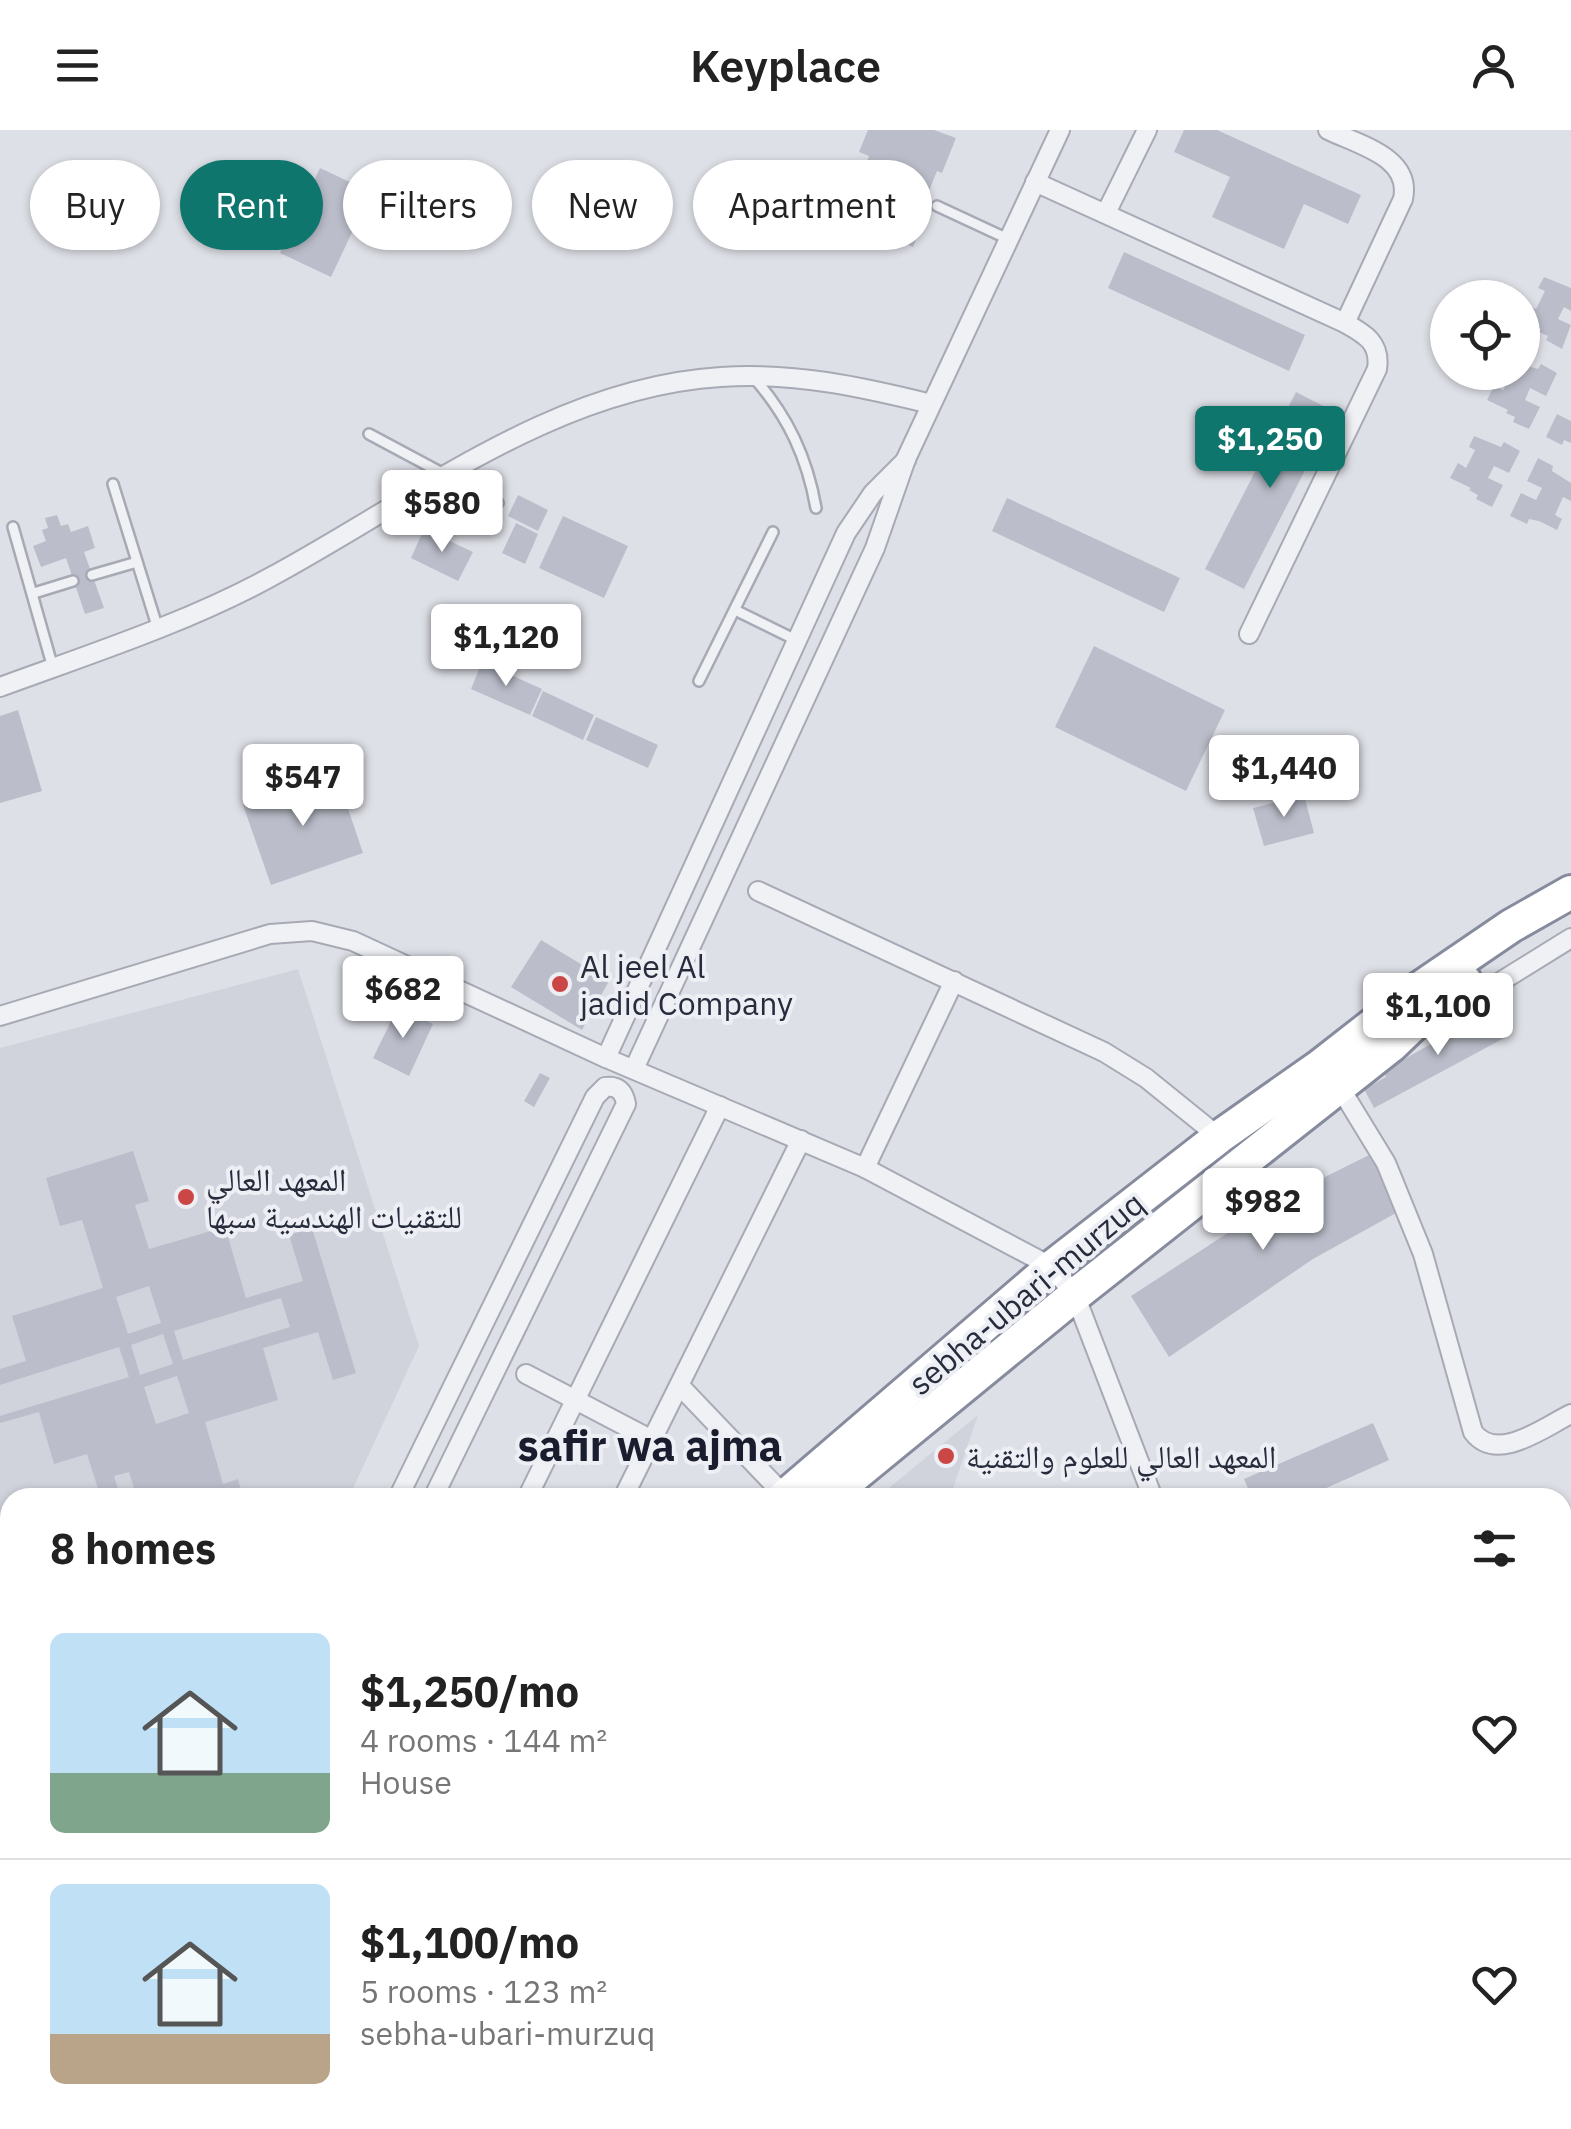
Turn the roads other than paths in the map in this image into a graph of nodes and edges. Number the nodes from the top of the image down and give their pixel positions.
1 (1060, 130) edge
2 (1147, 130) edge
3 (1328, 130) edge
4 (1035, 182) junction
5 (937, 206) dead end
6 (1106, 213) junction
7 (1008, 238) junction
8 (1345, 323) junction
9 (753, 376) junction
10 (931, 404) junction
11 (370, 434) dead end
12 (906, 459) junction
13 (448, 474) junction
14 (113, 484) dead end
15 (498, 503) dead end
16 (816, 508) dead end
17 (13, 527) dead end
18 (773, 532) dead end
19 (137, 562) junction
20 (92, 575) dead end
21 (74, 581) dead end
22 (34, 593) junction
23 (812, 609) junction
24 (734, 610) junction
25 (840, 622) junction
26 (158, 629) junction
27 (1249, 634) dead end
28 (798, 641) junction
29 (53, 668) junction
30 (699, 681) dead end
31 (0, 687) edge
32 (744, 759) junction
33 (769, 772) junction
34 (758, 891) dead end
35 (1571, 892) edge
36 (1571, 915) edge
37 (1571, 938) edge
38 (954, 980) junction
39 (1439, 1000) junction
40 (0, 1016) edge
41 (606, 1058) junction
42 (634, 1070) junction
43 (1340, 1086) junction
44 (720, 1106) junction
45 (1219, 1137) junction
46 (802, 1140) junction
47 (866, 1168) junction
48 (1052, 1267) junction
49 (1074, 1295) junction
50 (472, 1343) junction
51 (502, 1358) junction
52 (526, 1374) dead end
53 (680, 1386) junction
54 (574, 1399) junction
55 (1571, 1414) edge
56 (652, 1440) junction
57 (403, 1488) edge
58 (439, 1488) edge
59 (533, 1488) edge
60 (628, 1488) edge
61 (776, 1488) edge
62 (794, 1488) edge
63 (839, 1488) edge
64 (1149, 1488) edge

1 - 4 street
2 - 6 street
3 - 8 street
4 - 6 street
4 - 7 street
5 - 7 lane
6 - 8 street
7 - 10 street
8 - 27 street
9 - 10 street
9 - 13 street
9 - 16 lane
10 - 12 street
11 - 13 lane
12 - 23 street
12 - 25 street
13 - 15 lane
13 - 26 street
14 - 19 lane
17 - 22 lane
18 - 24 lane
19 - 20 lane
19 - 26 lane
21 - 22 lane
22 - 29 lane
23 - 25 street
23 - 28 street
24 - 28 lane
24 - 30 lane
25 - 33 street
26 - 29 street
28 - 32 street
29 - 31 street
32 - 33 street
32 - 41 street
33 - 42 street
34 - 38 street
35 - 45 highway, sebha-ubari-murzuq
36 - 39 highway, sebha-ubari-murzuq
37 - 39 street
38 - 45 street
38 - 47 street
39 - 43 highway, sebha-ubari-murzuq
40 - 41 street
41 - 42 street
42 - 44 street
43 - 49 highway, sebha-ubari-murzuq
43 - 55 street
44 - 46 street
44 - 54 street
45 - 48 highway, sebha-ubari-murzuq
46 - 47 street
46 - 53 street
47 - 48 street
48 - 49 street
48 - 62 highway, sebha-ubari-murzuq
49 - 63 highway, sebha-ubari-murzuq
49 - 64 street
50 - 51 street
50 - 51 street
50 - 57 street
51 - 58 street
52 - 54 street
53 - 56 street
53 - 61 street
54 - 56 street
54 - 59 street
56 - 60 street

